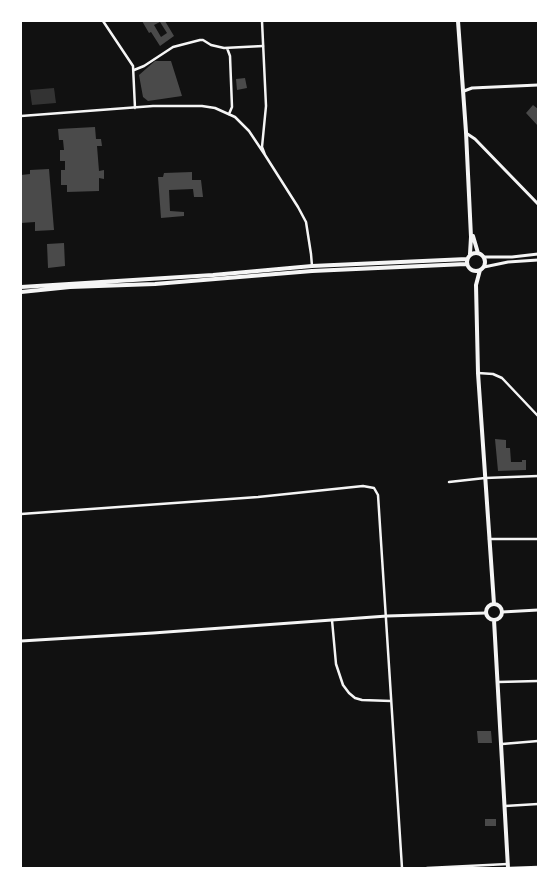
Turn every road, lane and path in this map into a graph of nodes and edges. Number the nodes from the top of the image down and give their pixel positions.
1 (103, 21) edge
2 (262, 21) edge
3 (459, 21) edge
4 (263, 46) junction
5 (227, 48) junction
6 (134, 70) junction
7 (538, 85) edge
8 (464, 91) junction
9 (135, 108) junction
10 (229, 114) junction
11 (21, 116) edge
12 (466, 133) junction
13 (265, 156) junction
14 (538, 204) edge
15 (478, 252) junction
16 (470, 254) junction
17 (538, 254) edge
18 (484, 257) junction
19 (538, 260) edge
20 (466, 262) junction
21 (372, 263) junction
22 (312, 268) junction
23 (482, 268) junction
24 (372, 269) junction
25 (472, 270) junction
26 (476, 285) junction
27 (21, 287) edge
28 (21, 292) edge
29 (478, 373) junction
30 (538, 416) edge
31 (538, 476) edge
32 (485, 478) junction
33 (449, 482) dead end
34 (21, 514) edge
35 (538, 539) edge
36 (489, 540) junction
37 (494, 604) junction
38 (538, 610) edge
39 (502, 612) junction
40 (486, 613) junction
41 (386, 616) junction
42 (332, 620) junction
43 (494, 620) junction
44 (21, 641) edge
45 (538, 680) edge
46 (498, 682) junction
47 (391, 700) junction
48 (538, 741) edge
49 (502, 744) junction
50 (538, 804) edge
51 (505, 806) junction
52 (508, 867) edge
53 (538, 867) edge
54 (402, 868) edge
55 (426, 868) edge

1 - 6 street
2 - 4 street
3 - 8 highway
3 - 16 highway
4 - 5 street
4 - 13 street
5 - 6 street
5 - 10 street
6 - 9 street
7 - 8 main road
8 - 12 highway
9 - 10 street
9 - 11 street
10 - 13 street
12 - 14 main road
12 - 15 highway
13 - 22 street
15 - 16 highway
15 - 18 highway
16 - 20 highway
17 - 18 main road
18 - 23 highway
19 - 23 main road
20 - 21 highway
20 - 24 highway
20 - 25 highway
21 - 22 highway
21 - 24 highway
22 - 24 highway
22 - 27 highway
22 - 28 highway
23 - 25 highway
23 - 26 highway
25 - 26 highway
26 - 29 highway
29 - 30 street
29 - 32 highway
31 - 32 street
32 - 33 street
32 - 36 highway
34 - 41 street
35 - 36 street
36 - 37 highway
37 - 39 highway
37 - 40 highway
38 - 39 main road
39 - 43 highway
40 - 41 main road
40 - 43 highway
41 - 42 main road
41 - 47 street
42 - 44 main road
42 - 47 street
43 - 46 highway
45 - 46 street
46 - 49 highway
47 - 54 street
48 - 49 street
49 - 51 highway
50 - 51 street
51 - 52 highway
52 - 53 street
52 - 55 street

